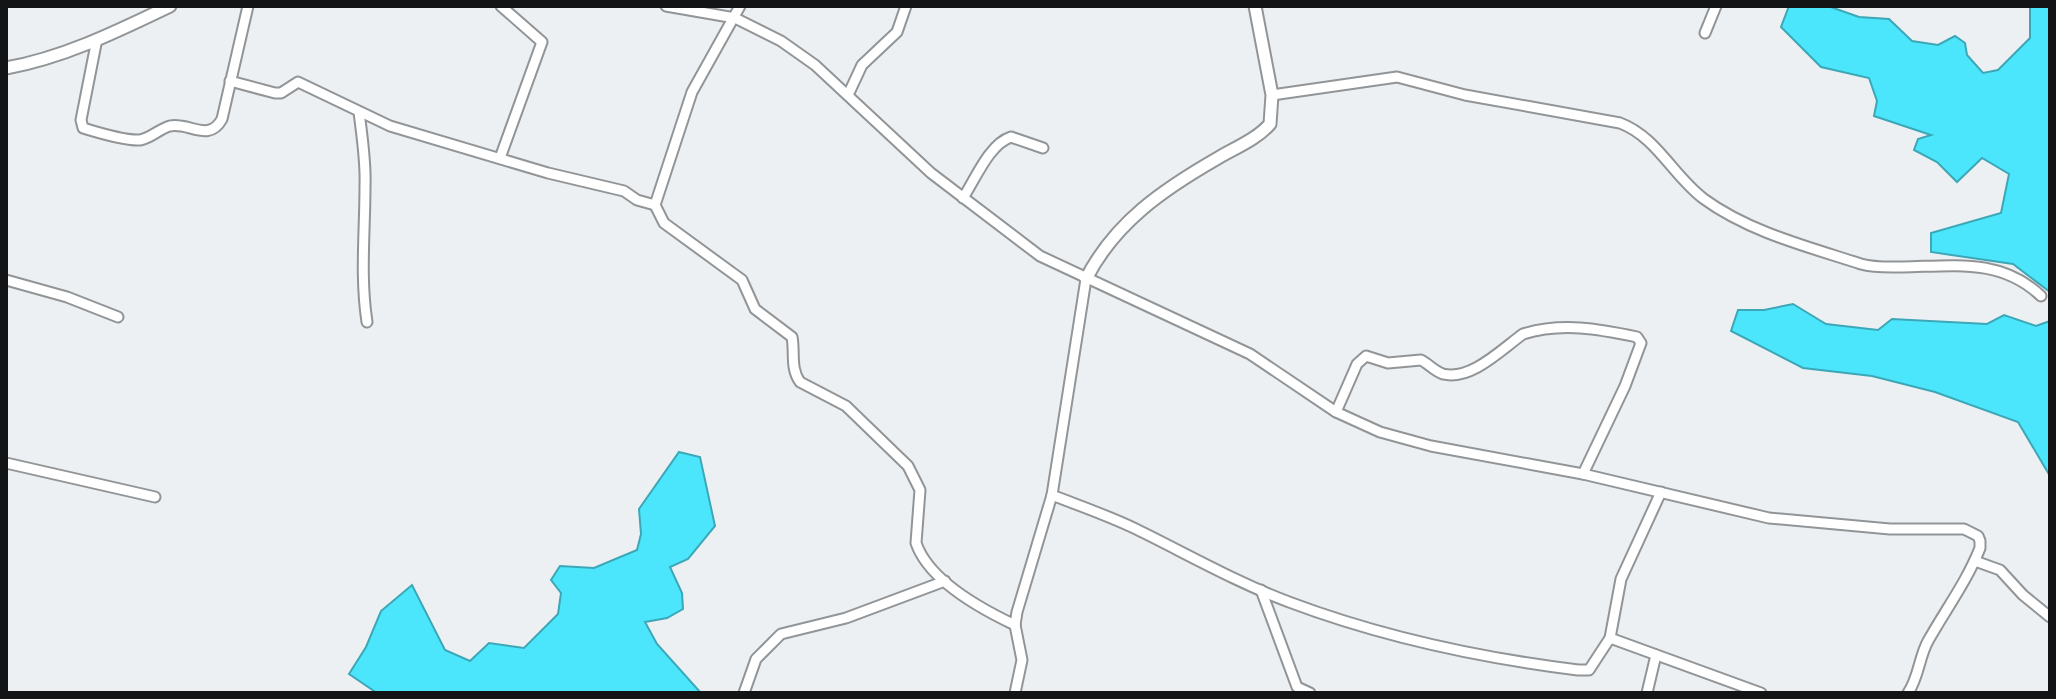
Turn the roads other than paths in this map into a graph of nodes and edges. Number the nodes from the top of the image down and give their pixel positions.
1 (170, 6) edge
2 (248, 6) edge
3 (501, 6) edge
4 (666, 6) edge
5 (740, 6) edge
6 (906, 6) edge
7 (1255, 6) edge
8 (1716, 6) edge
9 (735, 18) junction
10 (1705, 33) dead end
11 (97, 39) junction
12 (6, 68) edge
13 (230, 81) junction
14 (848, 95) junction
15 (1272, 95) junction
16 (359, 112) junction
17 (1043, 148) dead end
18 (500, 158) junction
19 (963, 198) junction
20 (655, 205) junction
21 (1086, 279) junction
22 (6, 280) edge
23 (2041, 296) dead end
24 (118, 317) dead end
25 (367, 322) dead end
26 (1336, 412) junction
27 (6, 463) edge
28 (1583, 474) junction
29 (1661, 492) junction
30 (1052, 495) junction
31 (155, 497) dead end
32 (1975, 561) junction
33 (945, 581) junction
34 (1261, 590) junction
35 (2050, 617) edge
36 (1015, 625) junction
37 (1610, 638) junction
38 (1656, 655) junction
39 (744, 693) edge
40 (1015, 693) edge
41 (1310, 693) edge
42 (1647, 693) edge
43 (1761, 693) edge
44 (1910, 693) edge

1 - 11 street
2 - 13 street
3 - 18 street
4 - 9 street
5 - 9 street
6 - 14 street
7 - 15 street
8 - 10 street
9 - 14 street
9 - 20 street
11 - 12 street
11 - 13 street
13 - 16 street
14 - 19 street
15 - 21 street
15 - 23 street
16 - 18 street
16 - 25 street
17 - 19 street
18 - 20 street
19 - 21 street
20 - 33 street
21 - 26 street
21 - 30 street
22 - 24 street
26 - 28 street
26 - 28 street
27 - 31 street
28 - 29 street
29 - 32 street
29 - 37 street
30 - 34 street
30 - 36 street
32 - 35 street
32 - 44 street
33 - 36 street
33 - 39 street
34 - 37 street
34 - 41 street
36 - 40 street
37 - 38 street
38 - 42 street
38 - 43 street

